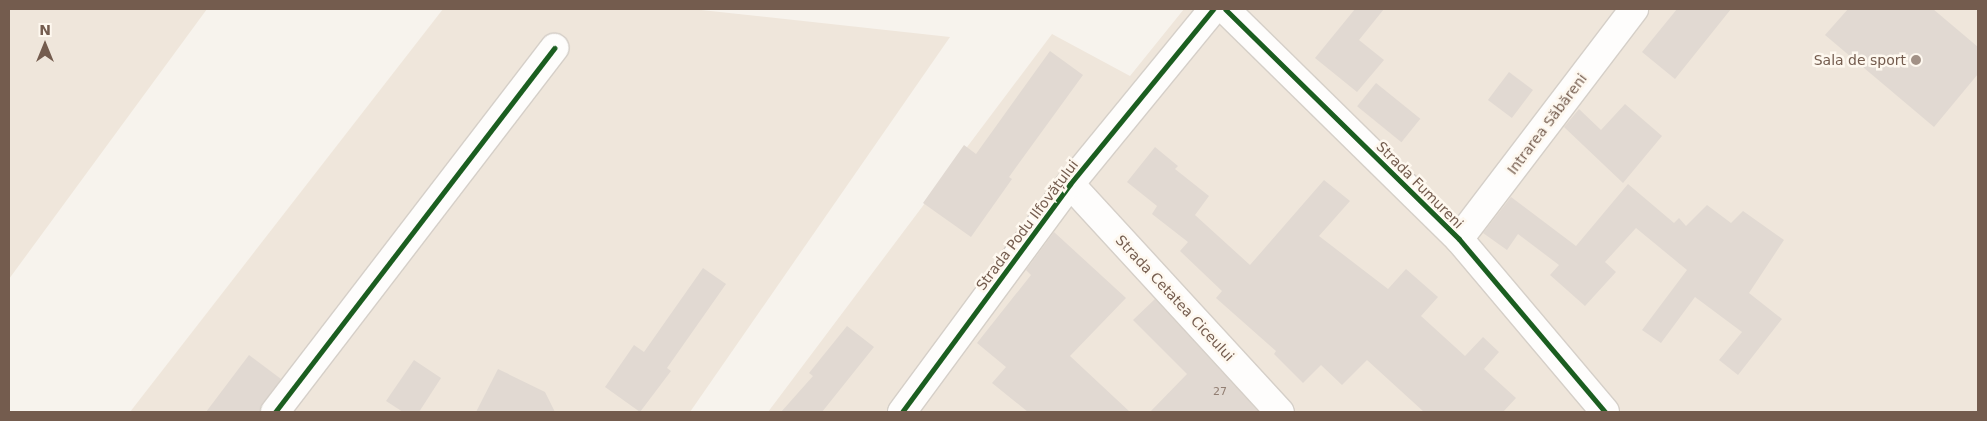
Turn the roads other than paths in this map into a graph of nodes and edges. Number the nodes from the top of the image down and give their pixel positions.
1 (1214, 9) edge
2 (1225, 9) edge
3 (1634, 9) edge
4 (554, 48) dead end
5 (1070, 184) junction
6 (1459, 239) junction
7 (908, 410) edge
8 (275, 412) edge
9 (1280, 412) edge
10 (1605, 412) edge

1 - 5 street, Strada Podu Ilfovățului
2 - 6 street, Strada Fumureni
3 - 6 street, Intrarea Săbăreni
4 - 8 street
5 - 7 street, Strada Podu Ilfovățului
5 - 9 street, Strada Cetatea Ciceului
6 - 10 street, Strada Fumureni

